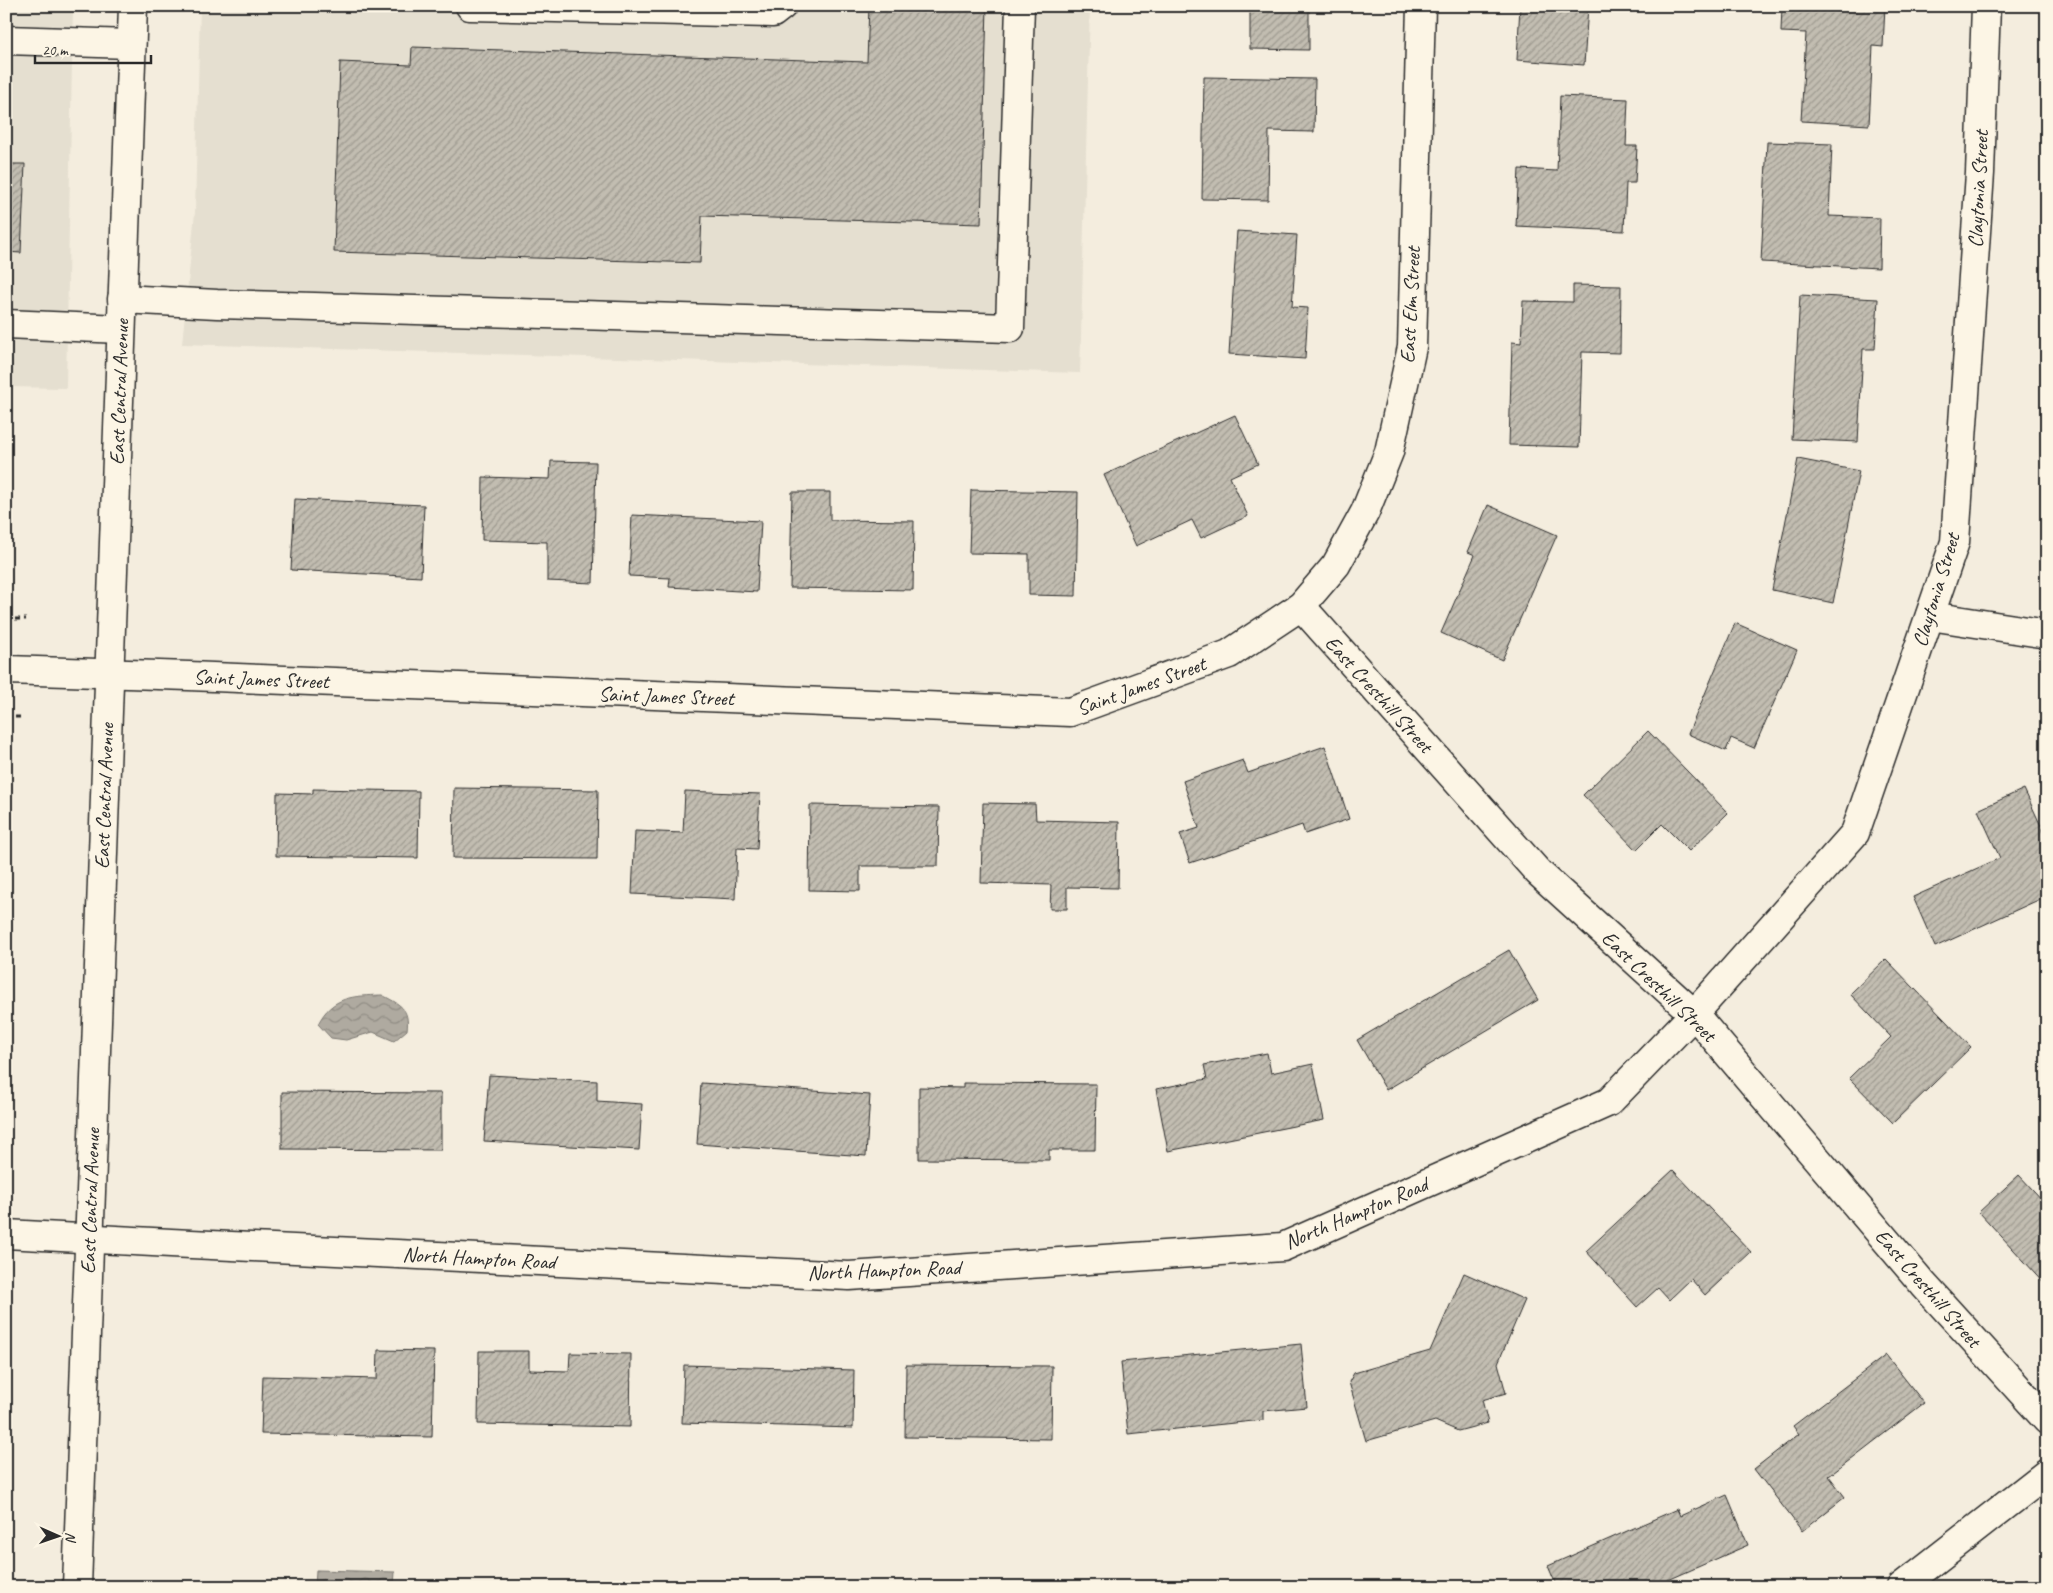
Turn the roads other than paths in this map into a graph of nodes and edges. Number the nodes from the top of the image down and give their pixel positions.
1 (133, 6) edge
2 (470, 6) edge
3 (782, 6) edge
4 (1020, 6) edge
5 (1421, 6) edge
6 (1986, 6) edge
7 (6, 40) edge
8 (130, 44) junction
9 (122, 298) junction
10 (6, 324) edge
11 (121, 329) junction
12 (1301, 606) junction
13 (1930, 616) junction
14 (2047, 634) edge
15 (6, 670) edge
16 (108, 674) junction
17 (1694, 1014) junction
18 (6, 1234) edge
19 (89, 1238) junction
20 (2047, 1420) edge
21 (2047, 1473) edge
22 (77, 1587) edge
23 (1901, 1587) edge

1 - 8 street, East Central Avenue
2 - 3 street
4 - 9 street
5 - 12 street, East Elm Street
6 - 13 street, Claytonia Street
7 - 8 street
8 - 9 street, East Central Avenue
9 - 11 street, East Central Avenue
10 - 11 street
11 - 16 street, East Central Avenue
12 - 16 street, Saint James Street
12 - 17 street, East Cresthill Street
13 - 14 street
13 - 17 street, Claytonia Street
15 - 16 street, Saint James Street
16 - 19 street, East Central Avenue
17 - 19 street, North Hampton Road
17 - 20 street, East Cresthill Street
18 - 19 street, North Hampton Road
19 - 22 street, East Central Avenue
21 - 23 street

